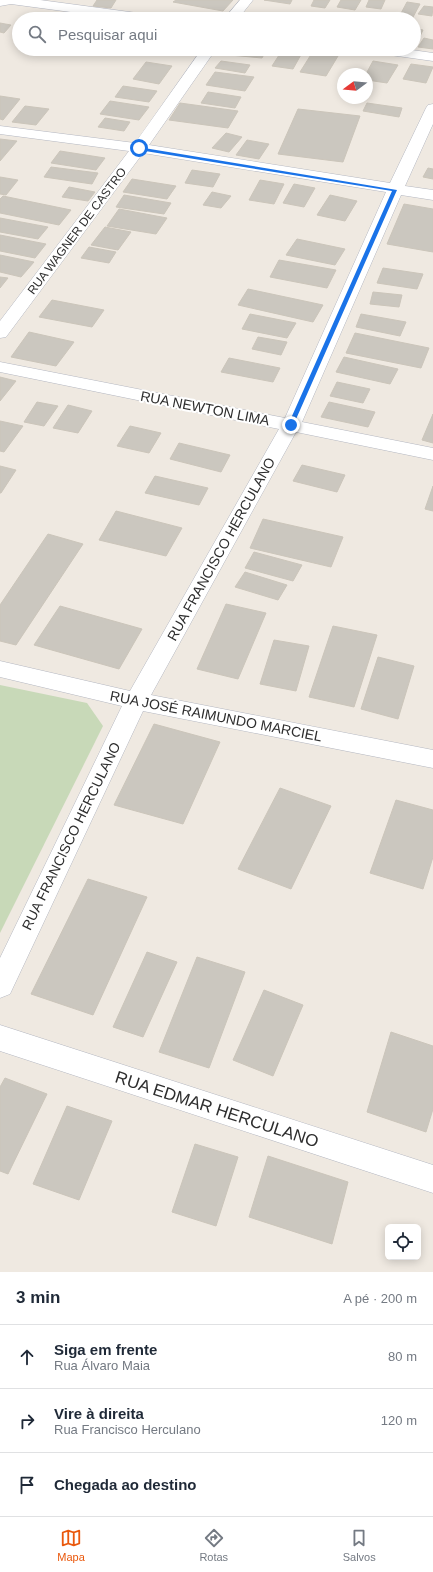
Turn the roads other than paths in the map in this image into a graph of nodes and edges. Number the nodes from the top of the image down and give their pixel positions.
1 (247, 0) edge
2 (0, 2) edge
3 (100, 12) edge
4 (237, 12) edge
5 (421, 55) edge
6 (204, 56) edge
7 (433, 57) edge
8 (433, 108) edge
9 (0, 130) edge
10 (139, 148) junction
11 (395, 190) junction
12 (433, 195) edge
13 (0, 333) edge
14 (0, 367) edge
15 (291, 425) junction
16 (433, 454) edge
17 (0, 669) edge
18 (136, 701) junction
19 (433, 759) edge
20 (0, 986) edge
21 (0, 1038) edge
22 (433, 1179) edge

1 - 4 street
2 - 3 street
5 - 7 street
6 - 10 street, RUA WAGNER DE CASTRO
8 - 11 street, RUA FRANCISCO HERCULANO
9 - 10 street
10 - 11 street
10 - 13 street, RUA WAGNER DE CASTRO
11 - 12 street
11 - 15 street, RUA FRANCISCO HERCULANO
14 - 15 street, RUA NEWTON LIMA
15 - 16 street, RUA NEWTON LIMA
15 - 18 street, RUA FRANCISCO HERCULANO
17 - 18 street, RUA JOSÉ RAIMUNDO MARCIEL
18 - 19 street, RUA JOSÉ RAIMUNDO MARCIEL
18 - 20 street, RUA FRANCISCO HERCULANO
21 - 22 street, RUA EDMAR HERCULANO

